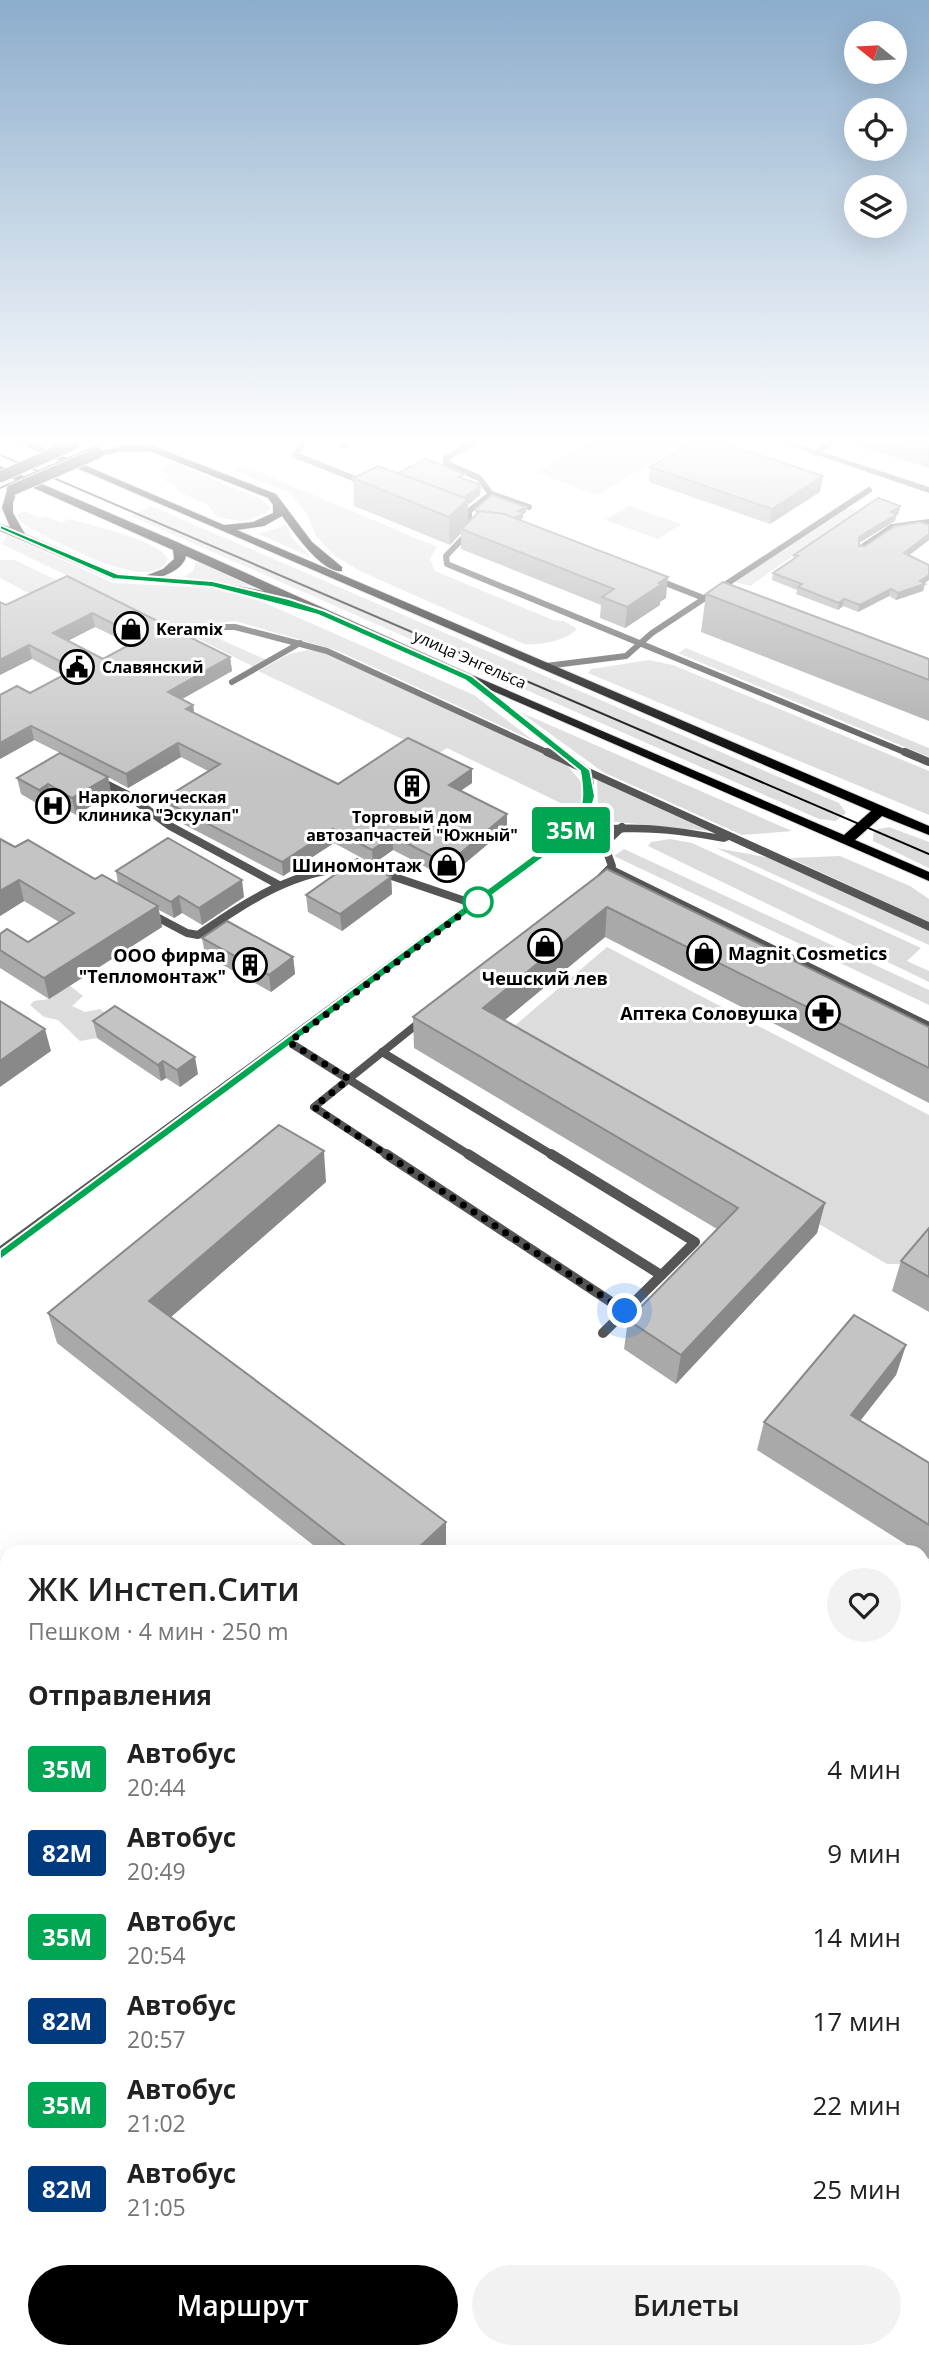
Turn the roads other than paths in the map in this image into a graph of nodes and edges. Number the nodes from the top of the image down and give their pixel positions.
1 (63, 553) edge
2 (180, 553) edge
3 (192, 553) edge
4 (284, 553) edge
5 (320, 553) edge
6 (449, 553) edge
7 (773, 553) edge
8 (646, 575) edge
9 (142, 578) junction
10 (361, 585) junction
11 (704, 598) junction
12 (727, 608) edge
13 (321, 613) junction
14 (199, 627) dead end
15 (300, 643) junction
16 (638, 645) junction
17 (545, 666) junction
18 (468, 678) junction
19 (232, 682) dead end
20 (929, 762) edge
21 (584, 770) junction
22 (94, 777) edge
23 (880, 811) junction
24 (622, 827) junction
25 (929, 831) edge
26 (563, 838) junction
27 (846, 841) junction
28 (745, 843) junction
29 (610, 869) junction
30 (929, 877) edge
31 (279, 885) junction
32 (604, 890) edge
33 (474, 904) junction
34 (139, 907) edge
35 (929, 927) edge
36 (424, 1018) edge
37 (929, 1026) edge
38 (289, 1042) junction
39 (382, 1052) junction
40 (349, 1079) junction
41 (0, 1254) edge
42 (661, 1275) junction
43 (625, 1311) junction
44 (603, 1333) dead end

1 - 9 main road
2 - 9 main road
3 - 13 main road, улица Энгельса
4 - 10 main road, улица Энгельса
5 - 10 main road
6 - 16 lane
7 - 11 lane
8 - 11 lane
9 - 13 main road
10 - 17 main road, улица Энгельса
11 - 12 lane
11 - 16 lane
13 - 18 main road, улица Энгельса
14 - 15 lane
15 - 19 lane
15 - 21 lane
16 - 17 lane
16 - 20 lane
17 - 23 main road, улица Энгельса
18 - 21 street
18 - 27 main road, улица Энгельса
21 - 26 street
21 - 28 street
22 - 31 lane
23 - 25 main road, улица Энгельса
23 - 27 main road
24 - 26 street
24 - 28 street
24 - 29 lane
26 - 33 street
27 - 30 main road, улица Энгельса
28 - 35 street
29 - 32 lane
29 - 37 lane
31 - 33 lane
31 - 34 lane
33 - 38 street
36 - 39 lane
38 - 40 lane
38 - 41 street
39 - 40 lane
39 - 42 lane
40 - 42 lane
40 - 43 lane
42 - 43 lane
43 - 44 lane

